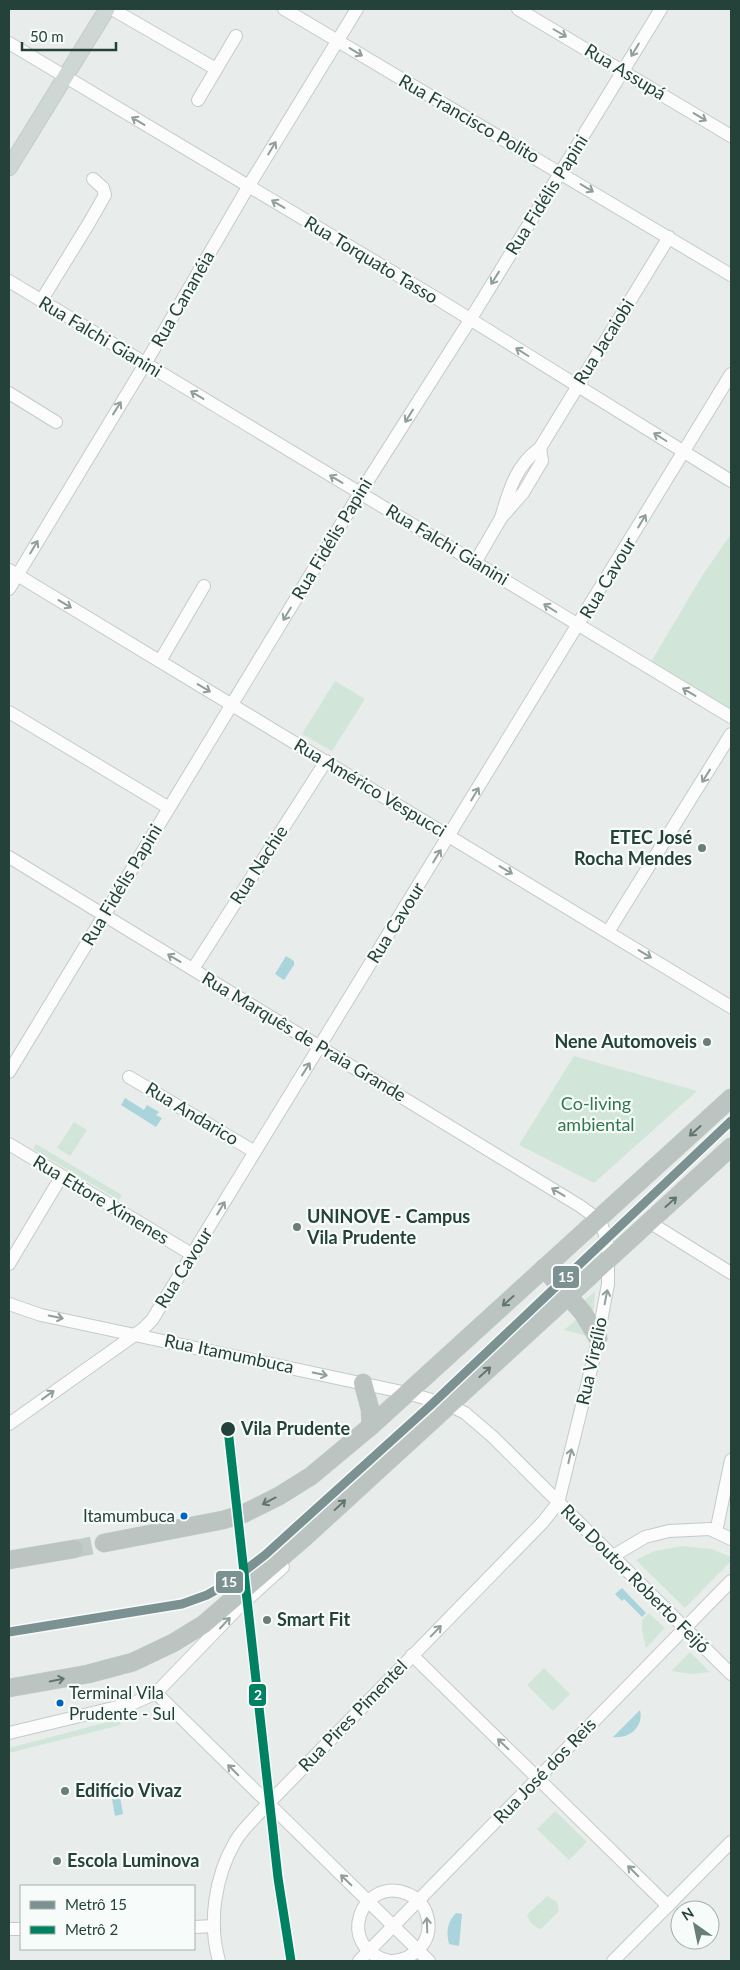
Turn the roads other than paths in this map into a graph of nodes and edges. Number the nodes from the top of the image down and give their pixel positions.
1 (106, 9) edge
2 (112, 9) edge
3 (284, 9) edge
4 (357, 9) edge
5 (518, 9) edge
6 (661, 9) edge
7 (236, 36) dead end
8 (337, 41) junction
9 (9, 43) edge
10 (216, 69) junction
11 (623, 70) junction
12 (65, 77) junction
13 (198, 100) dead end
14 (731, 136) edge
15 (9, 168) edge
16 (561, 172) junction
17 (93, 179) dead end
18 (248, 187) junction
19 (670, 237) junction
20 (731, 275) edge
21 (9, 281) edge
22 (40, 301) junction
23 (470, 320) junction
24 (145, 364) junction
25 (731, 374) edge
26 (577, 387) junction
27 (9, 393) edge
28 (56, 422) dead end
29 (684, 452) junction
30 (731, 481) edge
31 (360, 493) junction
32 (476, 561) junction
33 (13, 572) edge
34 (204, 586) dead end
35 (9, 589) edge
36 (578, 626) junction
37 (160, 661) junction
38 (232, 705) junction
39 (9, 712) edge
40 (731, 717) edge
41 (731, 734) edge
42 (326, 761) junction
43 (169, 808) junction
44 (450, 836) junction
45 (9, 857) edge
46 (104, 915) junction
47 (608, 932) junction
48 (193, 969) junction
49 (731, 1007) edge
50 (320, 1047) junction
51 (9, 1072) edge
52 (129, 1077) dead end
53 (731, 1098) edge
54 (9, 1144) edge
55 (731, 1147) edge
56 (255, 1152) junction
57 (60, 1176) junction
58 (598, 1219) junction
59 (649, 1222) junction
60 (193, 1255) junction
61 (609, 1259) junction
62 (9, 1264) edge
63 (544, 1268) junction
64 (731, 1273) edge
65 (568, 1296) junction
66 (9, 1304) edge
67 (136, 1334) junction
68 (598, 1338) junction
69 (363, 1383) junction
70 (407, 1393) junction
71 (449, 1405) junction
72 (9, 1424) edge
73 (371, 1426) junction
74 (731, 1460) edge
75 (539, 1483) junction
76 (563, 1485) junction
77 (558, 1503) junction
78 (716, 1532) junction
79 (304, 1538) junction
80 (731, 1538) edge
81 (104, 1543) tunnel mouth
82 (74, 1549) tunnel mouth
83 (613, 1556) junction
84 (9, 1560) edge
85 (731, 1581) edge
86 (686, 1628) junction
87 (412, 1655) junction
88 (731, 1674) edge
89 (9, 1688) edge
90 (156, 1693) junction
91 (9, 1733) edge
92 (538, 1778) junction
93 (268, 1804) junction
94 (731, 1842) edge
95 (368, 1901) junction
96 (418, 1901) junction
97 (668, 1906) junction
98 (214, 1926) junction
99 (393, 1926) junction
100 (195, 1927) edge
101 (418, 1951) junction
102 (368, 1952) junction
103 (219, 1961) edge
104 (359, 1961) edge
105 (392, 1961) edge
106 (429, 1961) edge
107 (613, 1961) edge

1 - 12 main road
2 - 10 street
3 - 8 street, Rua Francisco Polito
4 - 8 street, Rua Cananéia
5 -> 11 street, Rua Assupá
6 -> 11 street, Rua Fidélis Papini
7 - 10 street
8 -> 16 street, Rua Francisco Polito
18 -> 8 street, Rua Cananéia
9 - 12 street, Rua Torquato Tasso
10 - 13 street
11 -> 14 street, Rua Assupá
11 - 16 street, Rua Fidélis Papini
12 - 15 main road
18 -> 12 street, Rua Torquato Tasso
16 -> 19 street, Rua Francisco Polito
16 -> 23 street, Rua Fidélis Papini
17 - 22 street
23 -> 18 street, Rua Torquato Tasso
18 - 24 street, Rua Cananéia
19 - 20 street, Rua Francisco Polito
19 - 26 street, Rua Jacaiobi
21 - 22 street, Rua Falchi Gianini
22 - 24 street, Rua Falchi Gianini
26 -> 23 street, Rua Torquato Tasso
23 -> 31 street, Rua Fidélis Papini
31 -> 24 street, Rua Falchi Gianini
33 -> 24 street, Rua Cananéia
25 - 29 street, Rua Cavour
29 -> 26 street, Rua Torquato Tasso
26 - 32 street, Rua Jacaiobi
27 - 28 street
29 - 30 street, Rua Torquato Tasso
36 -> 29 street, Rua Cavour
31 - 32 street, Rua Falchi Gianini
31 -> 38 street, Rua Fidélis Papini
36 -> 32 street, Rua Falchi Gianini
33 - 35 street, Rua Cananéia
33 -> 37 street, Rua Américo Vespucci
34 - 37 street
40 -> 36 street, Rua Falchi Gianini
44 -> 36 street, Rua Cavour
37 -> 38 street, Rua Américo Vespucci
38 - 42 street, Rua Américo Vespucci
38 - 43 street, Rua Fidélis Papini
39 - 43 street
41 -> 47 street
42 - 44 street, Rua Américo Vespucci
42 - 48 street, Rua Nachie
43 - 46 street, Rua Fidélis Papini
44 -> 47 street, Rua Américo Vespucci
50 -> 44 street, Rua Cavour
45 - 46 street, Rua Marquês de Praia Grande
48 -> 46 street, Rua Marquês de Praia Grande
46 - 51 street, Rua Fidélis Papini
47 -> 49 street, Rua Américo Vespucci
48 - 50 street, Rua Marquês de Praia Grande
56 -> 50 street, Rua Cavour
58 -> 50 street, Rua Marquês de Praia Grande
52 - 56 street, Rua Andarico
53 -> 58 highway
54 - 57 street, Rua Ettore Ximenes
59 -> 55 highway
60 -> 56 street, Rua Cavour
57 - 60 street, Rua Ettore Ximenes
57 - 62 street
58 - 61 street, Rua Virgílio
58 - 63 highway
59 - 61 highway
59 - 64 street
60 - 67 street, Rua Cavour
61 - 65 highway
68 -> 61 street, Rua Virgílio
63 - 65 highway
63 -> 70 highway
65 - 68 highway
71 -> 65 highway
66 -> 67 street, Rua Itamumbuca
67 -> 69 street, Rua Itamumbuca
72 -> 67 street, Rua Cavour
76 -> 68 street, Rua Virgílio
69 - 70 street, Rua Itamumbuca
69 - 73 highway
70 - 71 street, Rua Itamumbuca
70 - 73 highway
71 - 75 street, Rua Doutor Roberto Feijó
79 -> 71 highway
73 -> 81 highway
74 - 78 street
75 - 76 street, Rua Doutor Roberto Feijó
75 - 77 street, Rua Doutor Roberto Feijó
76 - 77 street, Rua Virgílio
77 - 83 street, Rua Doutor Roberto Feijó
87 -> 77 street, Rua Pires Pimentel
78 - 80 street
78 - 83 street
89 -> 79 highway
90 -> 79 street
82 - 84 highway
83 - 86 street, Rua Doutor Roberto Feijó
85 - 86 street, Rua José dos Reis
86 - 88 street, Rua Doutor Roberto Feijó
86 - 92 street, Rua José dos Reis
92 -> 87 street
87 - 93 street, Rua Pires Pimentel
90 - 91 street
93 -> 90 street
92 - 96 street, Rua José dos Reis
97 -> 92 street
95 -> 93 street
93 - 98 street, Rua Pires Pimentel
94 - 97 street
95 - 96 street
95 - 99 street
95 - 102 street
96 - 99 street, Rua José dos Reis
101 -> 96 street
97 - 107 street
98 - 100 street
98 - 103 street, Rua Pires Pimentel
99 - 101 street
99 - 102 street, Rua José dos Reis
101 - 105 street
101 - 106 street
102 - 104 street, Rua José dos Reis
102 - 105 street

